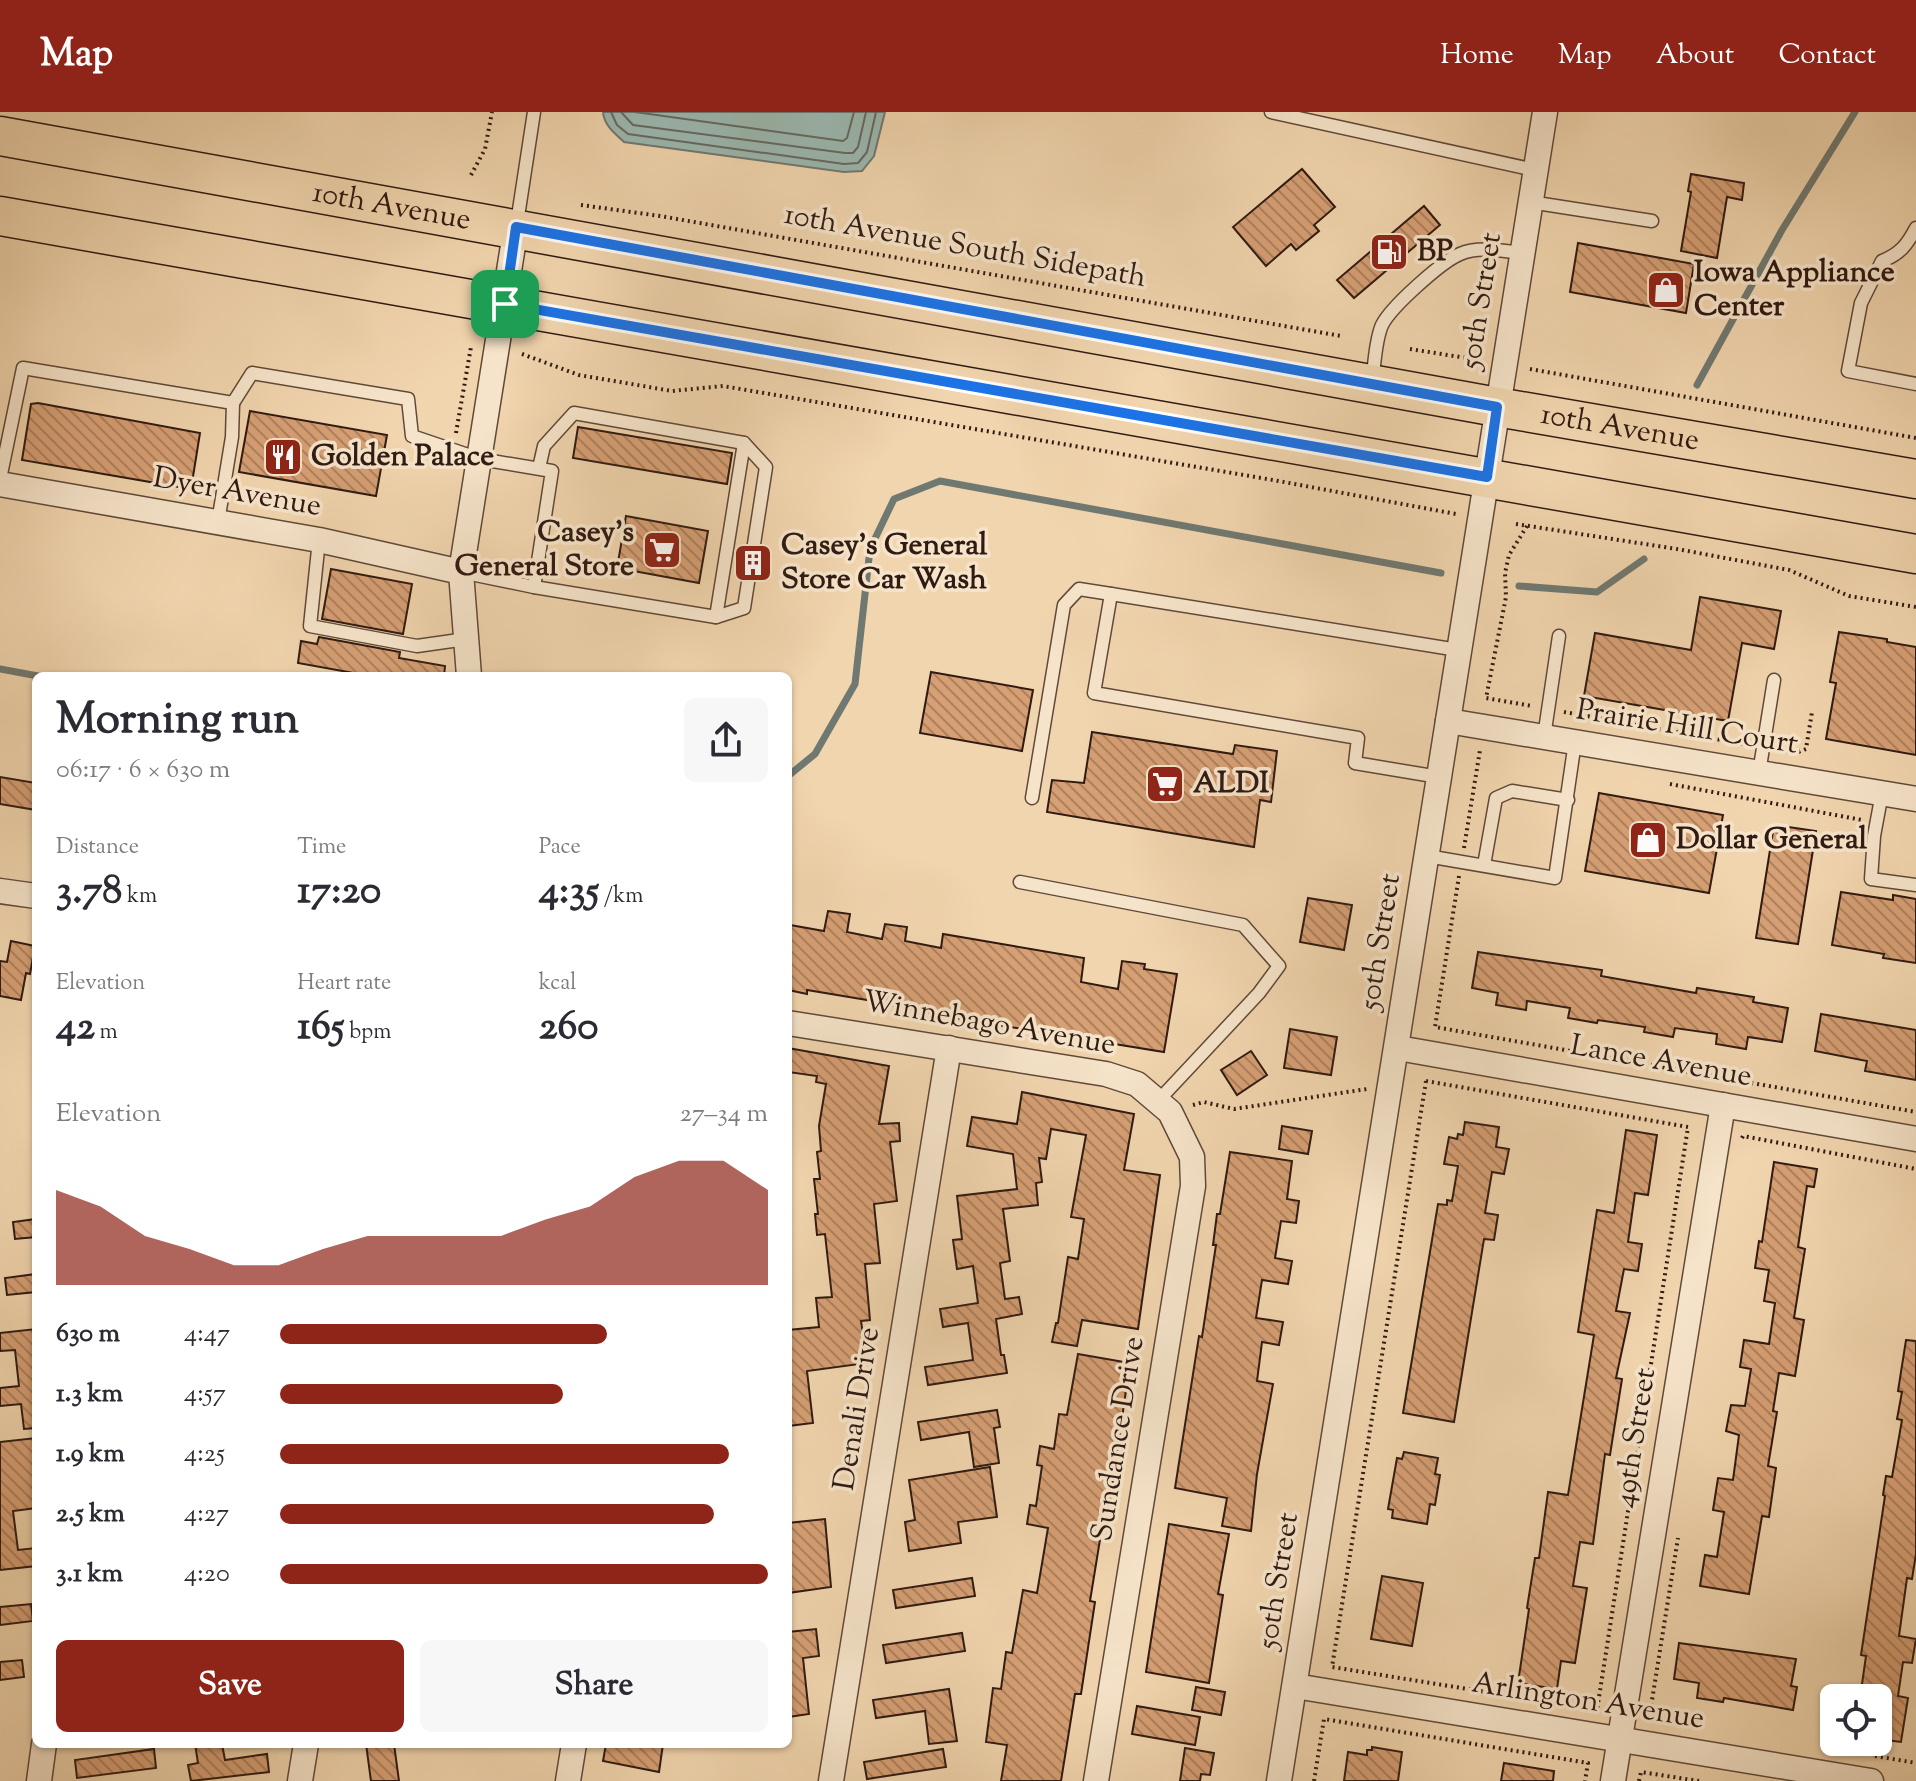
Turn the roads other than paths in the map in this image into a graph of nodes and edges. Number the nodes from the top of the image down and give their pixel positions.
1 (534, 112) edge
2 (1271, 112) edge
3 (1545, 112) edge
4 (0, 136) edge
5 (1535, 170) junction
6 (1530, 202) junction
7 (0, 216) edge
8 (1652, 221) dead end
9 (516, 227) junction
10 (1916, 228) edge
11 (1522, 253) junction
12 (505, 304) junction
13 (1372, 384) junction
14 (1916, 384) edge
15 (233, 403) junction
16 (1497, 407) junction
17 (744, 443) junction
18 (480, 459) junction
19 (539, 468) junction
20 (1487, 477) junction
21 (1916, 479) edge
22 (0, 482) edge
23 (218, 522) junction
24 (319, 540) junction
25 (1916, 554) edge
26 (461, 572) junction
27 (534, 587) junction
28 (1111, 594) junction
29 (716, 617) junction
30 (1559, 636) dead end
31 (466, 639) junction
32 (1458, 650) junction
33 (469, 672) edge
34 (1774, 680) dead end
35 (1448, 721) junction
36 (1544, 737) junction
37 (1575, 742) junction
38 (1759, 773) junction
39 (1439, 777) junction
40 (1882, 793) junction
41 (1032, 798) dead end
42 (1916, 799) edge
43 (1568, 800) junction
44 (1427, 856) junction
45 (1484, 865) junction
46 (1020, 882) dead end
47 (1916, 885) edge
48 (0, 891) edge
49 (32, 895) edge
50 (792, 1024) edge
51 (949, 1048) junction
52 (1398, 1048) junction
53 (1723, 1105) junction
54 (1163, 1107) junction
55 (1914, 1138) edge
56 (1295, 1686) junction
57 (1619, 1740) junction
58 (43, 1748) edge
59 (305, 1748) edge
60 (573, 1748) edge
61 (39, 1781) edge
62 (300, 1781) edge
63 (568, 1781) edge
64 (831, 1781) edge
65 (1096, 1781) edge
66 (1279, 1781) edge
67 (1613, 1781) edge
68 (1871, 1781) edge

1 - 9 lane
2 - 5 lane
3 - 5 street, 50th Street
4 - 9 main road, 10th Avenue
5 - 6 street, 50th Street
6 - 8 lane
6 - 11 street, 50th Street
7 - 12 main road
9 - 12 street
9 - 13 main road, 10th Avenue
10 - 14 lane
11 - 13 lane
11 - 16 street, 50th Street
12 - 18 street
12 - 20 main road
13 - 16 main road, 10th Avenue
15 - 18 lane
15 - 22 lane
15 - 23 lane
16 - 20 street, 50th Street
16 - 21 main road, 10th Avenue
17 - 19 lane
17 - 29 lane
17 - 29 lane
18 - 19 lane
18 - 26 street
19 - 27 lane
20 - 25 main road
20 - 32 street, 50th Street
22 - 23 street, Dyer Avenue
23 - 24 street, Dyer Avenue
24 - 26 street, Dyer Avenue
24 - 31 lane
26 - 27 lane
26 - 31 street
27 - 29 lane
28 - 32 lane
28 - 39 lane
28 - 41 lane
30 - 36 lane
31 - 33 street
32 - 35 street, 50th Street
34 - 38 lane
35 - 36 street, Prairie Hill Court
35 - 39 street, 50th Street
36 - 37 street, Prairie Hill Court
37 - 38 street, Prairie Hill Court
37 - 43 lane
38 - 40 street, Prairie Hill Court
39 - 44 street, 50th Street
40 - 42 street, Prairie Hill Court
40 - 47 lane
43 - 45 lane
43 - 45 lane
44 - 45 lane
44 - 52 street, 50th Street
46 - 54 lane
48 - 49 street
50 - 51 street, Winnebago Avenue
51 - 54 street, Winnebago Avenue
51 - 64 street, Denali Drive
52 - 53 street, Lance Avenue
52 - 56 street, 50th Street
53 - 55 street, Lance Avenue
53 - 57 street, 49th Street
54 - 65 street, Sundance Drive
56 - 57 street, Arlington Avenue
56 - 66 street, 50th Street
57 - 67 street, 49th Street
57 - 68 street, Arlington Avenue
58 - 61 street
59 - 62 street
60 - 63 street

